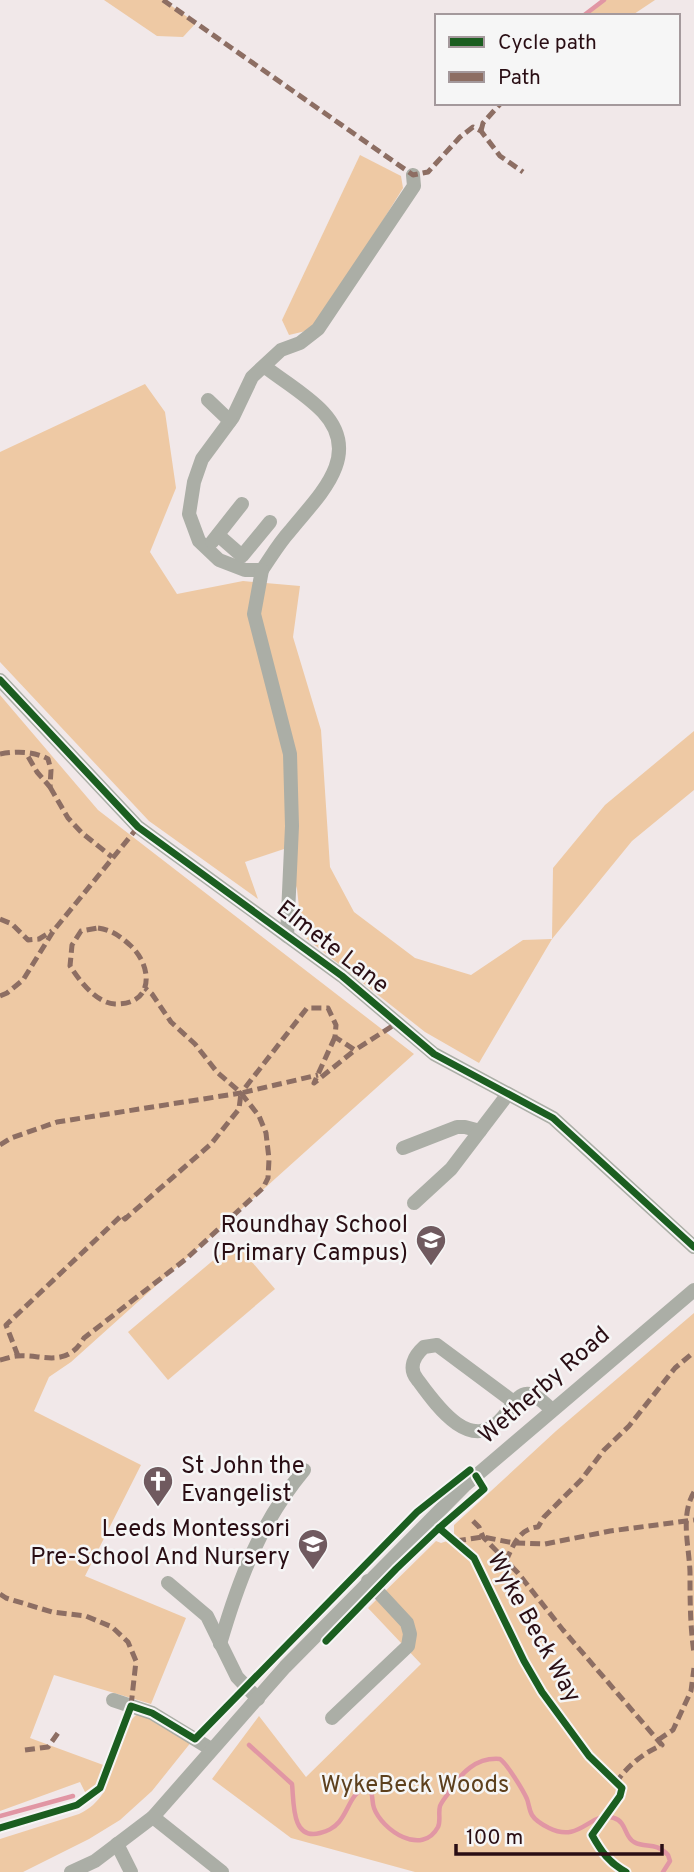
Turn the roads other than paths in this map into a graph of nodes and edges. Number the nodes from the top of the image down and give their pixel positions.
1 (414, 175) dead end
2 (264, 366) junction
3 (208, 400) dead end
4 (230, 421) junction
5 (242, 504) dead end
6 (218, 535) junction
7 (278, 547) junction
8 (207, 549) junction
9 (262, 570) junction
10 (0, 680) edge
11 (287, 936) junction
12 (508, 1094) junction
13 (480, 1131) junction
14 (403, 1148) dead end
15 (414, 1203) dead end
16 (694, 1247) edge
17 (694, 1290) edge
18 (514, 1403) junction
19 (552, 1410) junction
20 (304, 1470) dead end
21 (368, 1581) junction
22 (168, 1583) dead end
23 (220, 1644) junction
24 (258, 1699) junction
25 (113, 1700) dead end
26 (332, 1718) dead end
27 (211, 1749) junction
28 (153, 1817) junction
29 (117, 1844) junction
30 (71, 1872) edge
31 (131, 1872) edge
32 (222, 1872) edge

1 - 2 street
2 - 4 street
2 - 7 street
3 - 4 street
4 - 8 street
5 - 6 street
6 - 7 street
6 - 8 street
7 - 9 street
8 - 9 street
9 - 11 street
10 - 11 street, Elmete Lane
11 - 12 street, Elmete Lane
12 - 13 street
12 - 16 street, Elmete Lane
13 - 14 street
13 - 15 street
17 - 19 street, Wetherby Road
18 - 18 street
18 - 19 street
19 - 21 street, Wetherby Road
20 - 23 street
21 - 24 street, Wetherby Road
21 - 26 street
22 - 23 street
23 - 24 street
24 - 27 street, Wetherby Road
25 - 27 street
27 - 28 street, Wetherby Road
28 - 29 street, Wetherby Road
28 - 32 street
29 - 30 street, Wetherby Road
29 - 31 street

